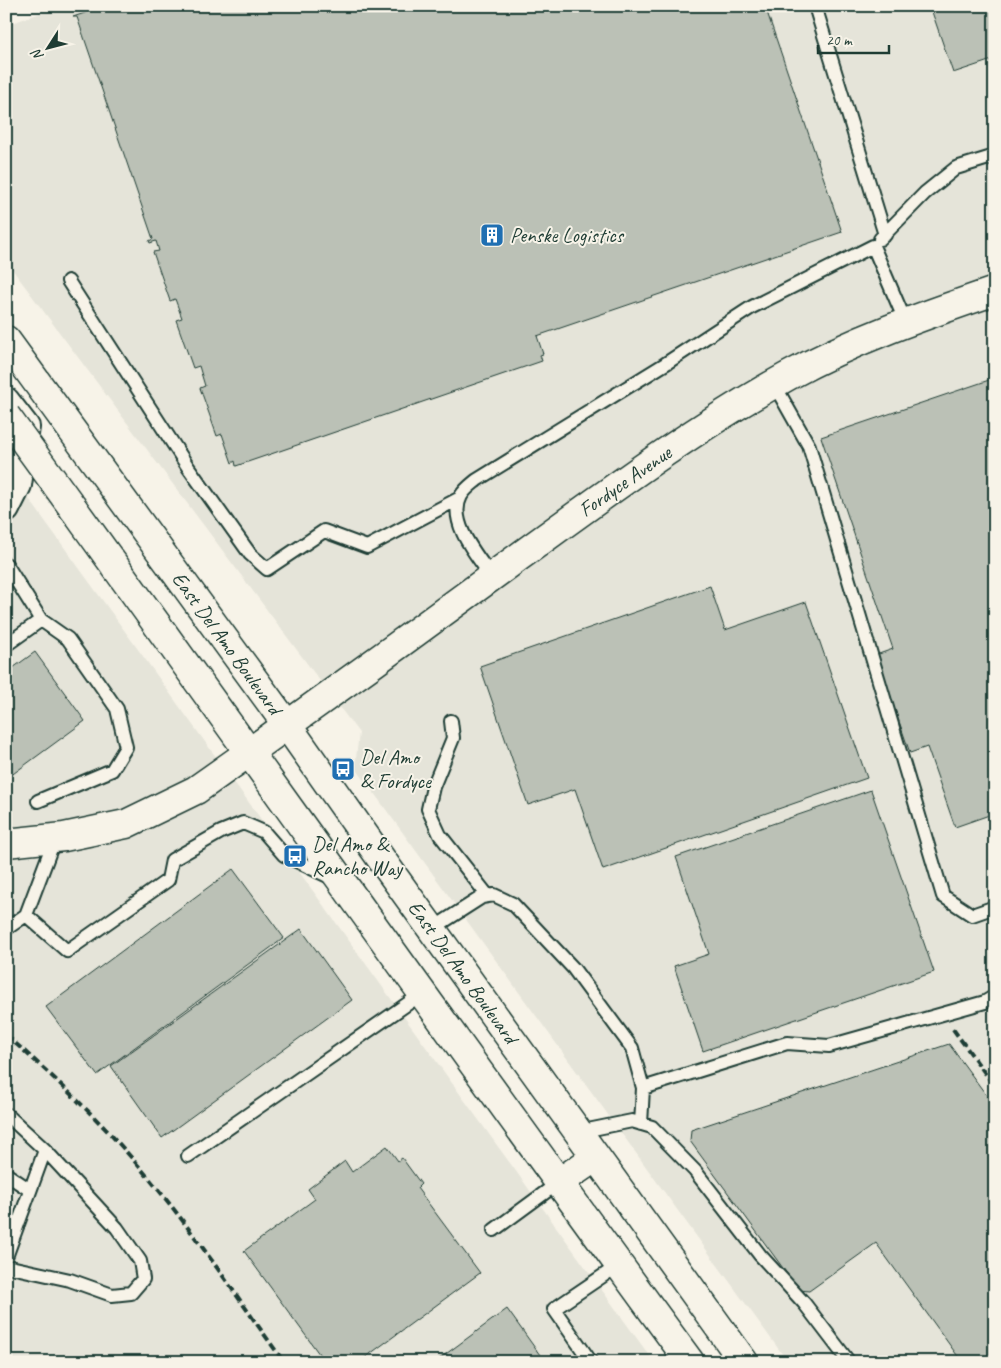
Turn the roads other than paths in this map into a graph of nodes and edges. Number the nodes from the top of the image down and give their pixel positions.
1 (815, 6) edge
2 (995, 156) edge
3 (885, 235) junction
4 (873, 246) junction
5 (68, 281) dead end
6 (995, 291) edge
7 (906, 323) junction
8 (6, 340) edge
9 (774, 384) junction
10 (6, 401) edge
11 (6, 416) edge
12 (460, 498) junction
13 (6, 509) edge
14 (6, 564) edge
15 (492, 577) junction
16 (41, 620) junction
17 (6, 645) edge
18 (450, 721) dead end
19 (287, 725) junction
20 (250, 752) junction
21 (38, 801) dead end
22 (55, 838) junction
23 (6, 843) edge
24 (345, 885) junction
25 (488, 896) junction
26 (995, 907) edge
27 (26, 915) junction
28 (6, 929) edge
29 (432, 929) junction
30 (423, 993) junction
31 (995, 996) edge
32 (643, 1088) junction
33 (6, 1114) edge
34 (641, 1124) junction
35 (578, 1132) junction
36 (45, 1150) junction
37 (188, 1156) dead end
38 (596, 1157) junction
39 (6, 1174) edge
40 (558, 1183) junction
41 (30, 1190) junction
42 (494, 1230) dead end
43 (6, 1257) edge
44 (619, 1265) junction
45 (6, 1266) edge
46 (591, 1362) edge
47 (690, 1362) edge
48 (744, 1362) edge
49 (849, 1362) edge

1 - 3 lane
2 - 3 lane
3 - 4 lane
4 - 7 lane
4 - 12 lane
5 - 12 lane
6 - 7 main road, Fordyce Avenue
7 - 9 main road, Fordyce Avenue
8 - 19 main road, East Del Amo Boulevard
9 - 15 main road, Fordyce Avenue
9 - 26 lane
10 - 13 street
11 - 20 main road, East Del Amo Boulevard, bridge
12 - 15 lane
14 - 16 lane
15 - 19 main road, Fordyce Avenue
16 - 17 lane
16 - 21 lane
18 - 25 lane
19 - 20 main road, Fordyce Avenue
19 - 29 main road, East Del Amo Boulevard
20 - 22 main road, Fordyce Avenue
20 - 24 main road, East Del Amo Boulevard
22 - 23 main road, Fordyce Avenue
22 - 27 lane
24 - 27 lane
24 - 30 main road, East Del Amo Boulevard
25 - 29 lane
25 - 32 lane
27 - 28 lane
29 - 35 main road, East Del Amo Boulevard
30 - 37 lane
30 - 40 main road, East Del Amo Boulevard
31 - 32 lane
32 - 34 lane
33 - 36 lane
34 - 35 lane
34 - 49 lane
35 - 38 main road, East Del Amo Boulevard
36 - 41 lane
36 - 45 lane
38 - 40 main road
38 - 48 main road, East Del Amo Boulevard
39 - 41 lane
40 - 42 lane
40 - 44 main road, East Del Amo Boulevard
41 - 43 lane
44 - 46 lane
44 - 47 main road, East Del Amo Boulevard

